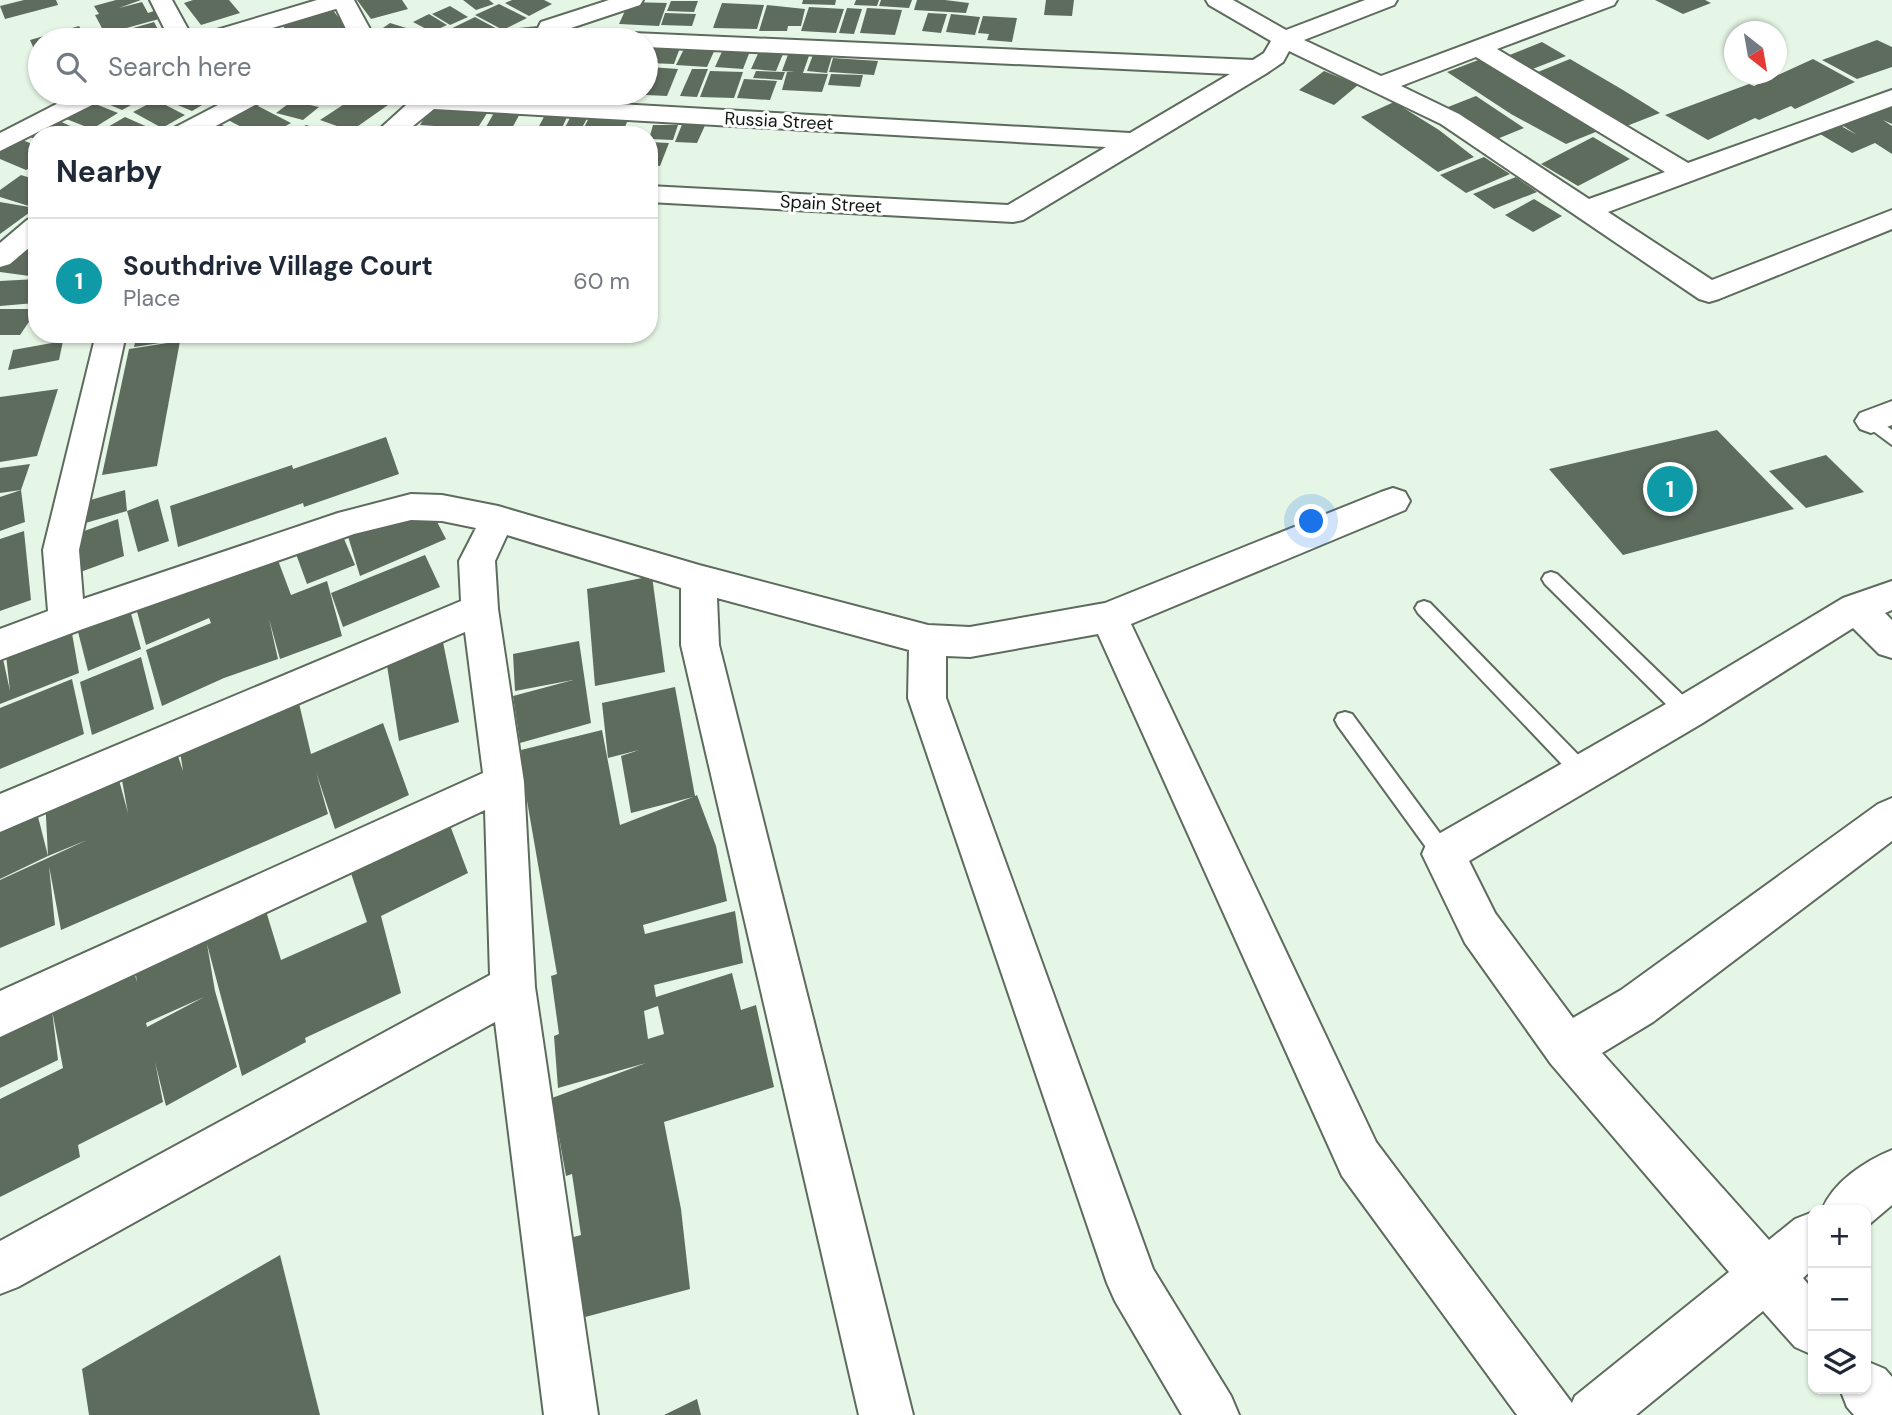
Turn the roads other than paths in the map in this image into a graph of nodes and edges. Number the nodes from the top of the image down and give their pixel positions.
1 (161, 0) edge
2 (342, 0) edge
3 (632, 0) edge
4 (1217, 0) edge
5 (1386, 0) edge
6 (1606, 0) edge
7 (176, 28) edge
8 (248, 28) edge
9 (357, 28) edge
10 (552, 28) edge
11 (1284, 39) junction
12 (658, 44) edge
13 (1478, 48) junction
14 (1258, 68) junction
15 (1377, 86) junction
16 (1892, 97) edge
17 (74, 105) edge
18 (236, 105) edge
19 (422, 105) edge
20 (559, 105) edge
21 (33, 126) edge
22 (196, 126) edge
23 (397, 126) edge
24 (28, 129) edge
25 (1133, 141) junction
26 (0, 143) edge
27 (1686, 173) junction
28 (658, 195) edge
29 (1586, 210) junction
30 (1892, 219) edge
31 (28, 234) edge
32 (0, 258) edge
33 (109, 343) edge
34 (1394, 501) dead end
35 (498, 519) junction
36 (699, 579) junction
37 (1551, 579) dead end
38 (1892, 595) edge
39 (1424, 608) dead end
40 (1856, 608) junction
41 (480, 609) junction
42 (1109, 617) junction
43 (67, 619) junction
44 (928, 640) junction
45 (1892, 643) edge
46 (0, 645) edge
47 (1687, 712) junction
48 (1345, 720) dead end
49 (1583, 773) junction
50 (504, 782) junction
51 (0, 813) edge
52 (1892, 817) edge
53 (1443, 854) junction
54 (513, 987) junction
55 (0, 1014) edge
56 (1567, 1048) junction
57 (1892, 1174) edge
58 (1853, 1205) edge
59 (1808, 1241) edge
60 (0, 1269) edge
61 (1766, 1275) junction
62 (1808, 1323) edge
63 (1871, 1394) edge
64 (571, 1415) edge
65 (887, 1415) edge
66 (1212, 1415) edge
67 (1550, 1415) edge
68 (1594, 1415) edge
69 (1890, 1415) edge

1 - 7 street
2 - 8 street
2 - 9 street
3 - 10 street
4 - 11 street
5 - 11 street
6 - 13 street
11 - 14 street
11 - 15 street
12 - 14 street
13 - 15 street
13 - 27 street
14 - 25 street
15 - 29 street
16 - 27 street
17 - 21 street
18 - 22 street
19 - 23 street
20 - 25 street, Russia Street
24 - 26 street
25 - 28 street, Spain Street
27 - 29 street
29 - 30 street
31 - 32 street
33 - 43 street
34 - 42 street
35 - 36 street
35 - 41 street
35 - 43 street
36 - 44 street
36 - 65 street
37 - 47 lane
38 - 40 street
39 - 49 lane
40 - 45 street
40 - 47 street
41 - 50 street
41 - 51 street
42 - 44 street
42 - 67 street
43 - 46 street
44 - 66 street
47 - 49 street
48 - 53 lane
49 - 53 street
50 - 54 street
50 - 55 street
52 - 56 street
53 - 56 street
54 - 60 street
54 - 64 street
56 - 61 street
57 - 58 street
59 - 61 street
61 - 62 street
61 - 68 street
63 - 69 street

